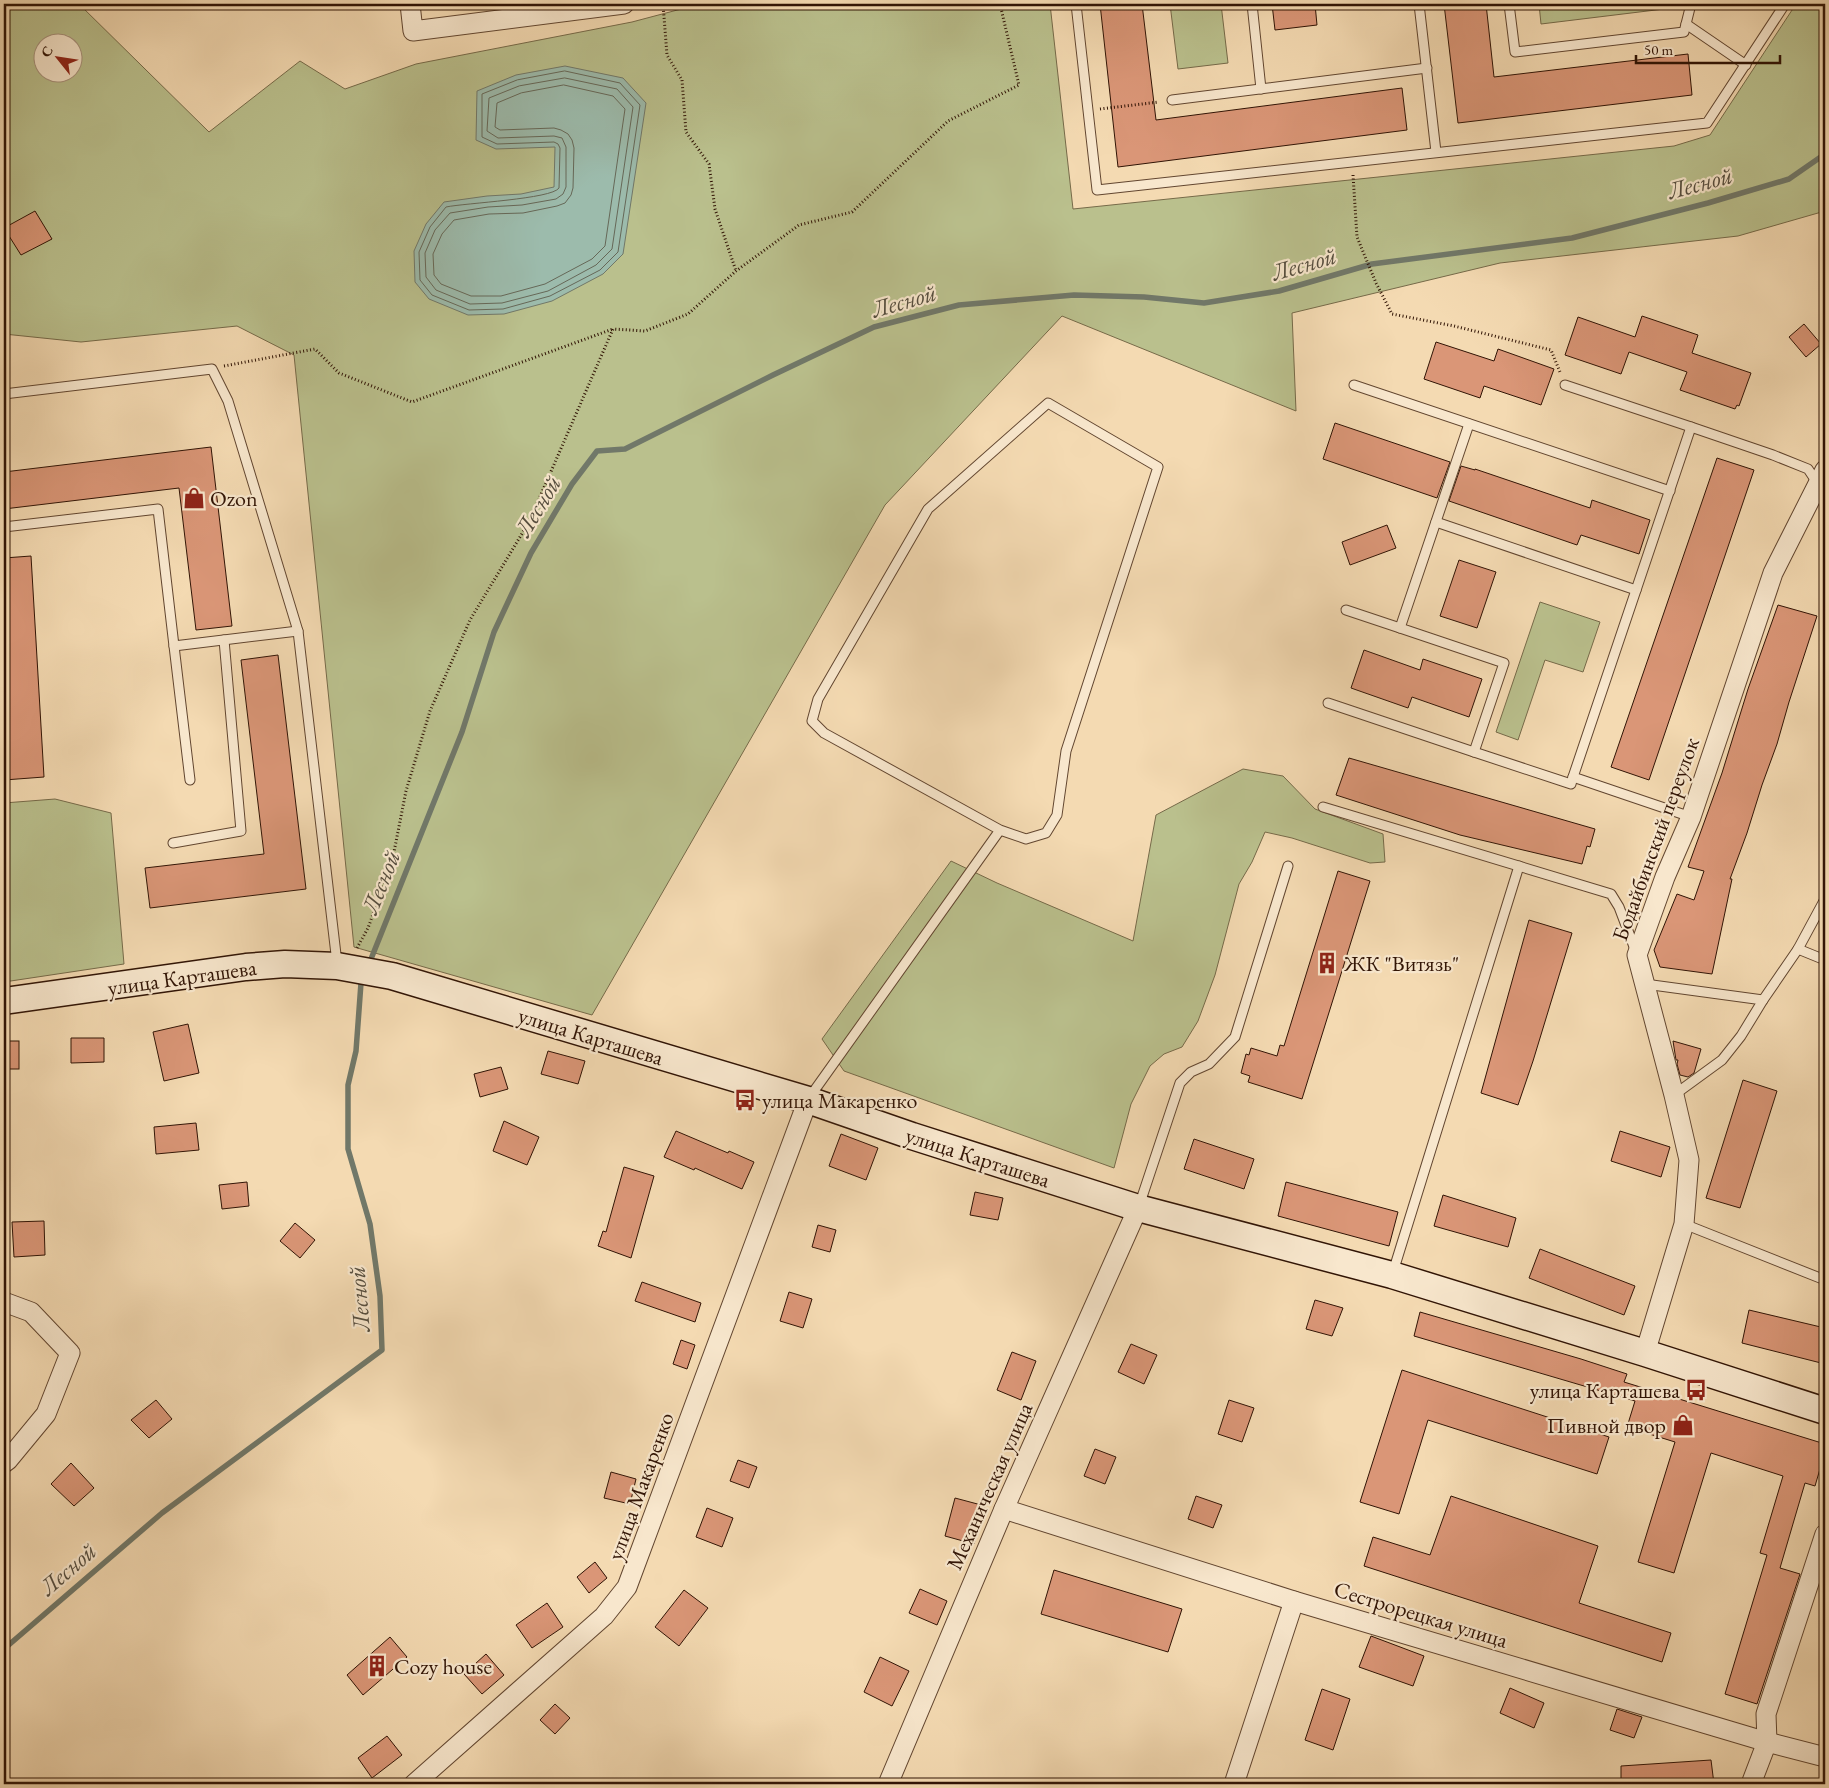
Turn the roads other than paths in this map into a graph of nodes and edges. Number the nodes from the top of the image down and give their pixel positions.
1 (410, 4) edge
2 (624, 4) edge
3 (1076, 4) edge
4 (1252, 4) edge
5 (1420, 4) edge
6 (1509, 4) edge
7 (1691, 4) edge
8 (1785, 4) edge
9 (1686, 24) junction
10 (1746, 65) junction
11 (1427, 68) junction
12 (1261, 89) junction
13 (1172, 100) road end
14 (1436, 152) junction
15 (1565, 384) road end
16 (1354, 385) dead end
17 (4, 394) edge
18 (1469, 424) junction
19 (1691, 427) junction
20 (1823, 480) edge
21 (1670, 492) junction
22 (1436, 522) junction
23 (4, 527) edge
24 (1636, 590) junction
25 (1346, 610) dead end
26 (1400, 628) junction
27 (298, 631) junction
28 (224, 640) junction
29 (174, 646) junction
30 (1328, 703) dead end
31 (1474, 752) junction
32 (1573, 777) junction
33 (190, 780) dead end
34 (1323, 807) dead end
35 (1691, 817) junction
36 (1000, 830) junction
37 (173, 843) dead end
38 (1288, 866) dead end
39 (1519, 866) junction
40 (1825, 900) edge
41 (1798, 949) junction
42 (1637, 955) junction
43 (1825, 960) edge
44 (347, 968) junction
45 (1645, 984) junction
46 (1763, 1000) junction
47 (4, 1001) edge
48 (1674, 1095) junction
49 (808, 1100) junction
50 (1138, 1208) junction
51 (1684, 1224) junction
52 (1392, 1275) junction
53 (1825, 1280) edge
54 (4, 1302) edge
55 (1645, 1353) junction
56 (1825, 1411) edge
57 (4, 1463) edge
58 (1004, 1509) junction
59 (1825, 1534) edge
60 (1294, 1601) junction
61 (1767, 1742) junction
62 (1825, 1757) edge
63 (414, 1784) edge
64 (888, 1784) edge
65 (1234, 1784) edge
66 (1751, 1784) edge

1 - 2 street
3 - 14 lane
4 - 12 lane
5 - 11 lane
6 - 9 lane
7 - 9 lane
8 - 10 lane
9 - 10 lane
10 - 14 lane
11 - 12 lane
11 - 14 lane
12 - 13 lane
15 - 19 lane
16 - 18 lane
17 - 27 lane
18 - 21 lane
18 - 22 lane
19 - 20 lane
19 - 21 lane
20 - 35 street, Бодайбинский переулок
21 - 24 lane
22 - 24 lane
22 - 26 lane
23 - 29 lane
24 - 32 lane
25 - 26 lane
26 - 31 lane
27 - 28 lane
27 - 44 lane
28 - 29 lane
28 - 37 lane
29 - 33 lane
30 - 31 lane
31 - 32 lane
32 - 35 lane
34 - 39 lane
35 - 42 street, Бодайбинский переулок
36 - 36 lane
36 - 49 lane
38 - 50 lane
39 - 42 lane
39 - 52 lane
40 - 41 lane
41 - 43 lane
41 - 46 lane
42 - 45 street, Бодайбинский переулок
44 - 47 main road, улица Карташева
44 - 49 main road, улица Карташева
45 - 46 lane
45 - 48 street, Бодайбинский переулок
46 - 48 lane
48 - 51 street, Бодайбинский переулок
49 - 50 main road, улица Карташева
49 - 63 street, улица Макаренко
50 - 52 main road, улица Карташева
50 - 58 street, Механическая улица
51 - 53 lane
51 - 55 street, Бодайбинский переулок
52 - 55 main road, улица Карташева
54 - 57 street
55 - 56 main road, улица Карташева
58 - 60 street, Сестрорецкая улица
58 - 64 street, Механическая улица
59 - 61 street
60 - 61 street, Сестрорецкая улица
60 - 65 street
61 - 62 street, Сестрорецкая улица
61 - 66 street

